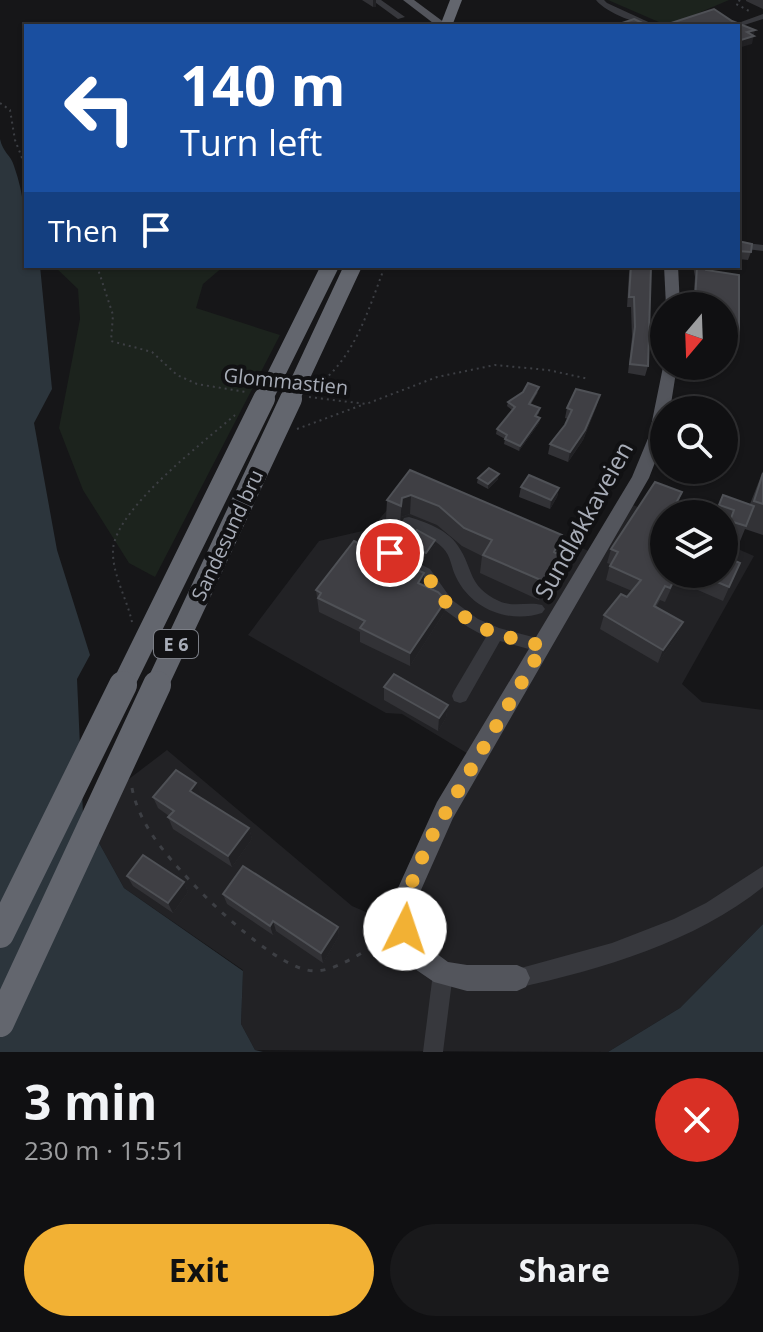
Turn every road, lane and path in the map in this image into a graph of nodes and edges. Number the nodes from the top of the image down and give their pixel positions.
1 (376, 0) edge
2 (408, 0) edge
3 (456, 0) edge
4 (600, 0) edge
5 (740, 0) edge
6 (762, 16) edge
7 (401, 17) dead end
8 (442, 24) edge
9 (446, 24) edge
10 (648, 24) edge
11 (740, 24) edge
12 (0, 103) edge
13 (24, 163) edge
14 (740, 245) edge
15 (763, 248) edge
16 (98, 268) edge
17 (329, 268) edge
18 (352, 268) edge
19 (671, 268) edge
20 (672, 292) edge
21 (589, 379) dead end
22 (667, 380) edge
23 (252, 393) dead end
24 (310, 397) dead end
25 (366, 404) junction
26 (285, 434) dead end
27 (409, 522) dead end
28 (370, 545) edge
29 (482, 596) junction
30 (537, 609) dead end
31 (465, 617) junction
32 (496, 634) junction
33 (543, 646) junction
34 (460, 696) dead end
35 (154, 838) dead end
36 (763, 875) edge
37 (0, 934) edge
38 (407, 937) junction
39 (443, 973) junction
40 (517, 978) joint
41 (0, 1023) edge
42 (433, 1052) edge

1 - 7 street
2 - 8 main road
3 - 9 highway
4 - 10 street
5 - 6 path
6 - 11 street
12 - 13 path
14 - 15 street
16 - 23 path, Glommastien
17 - 37 highway, Sandesund bru / E 6, bridge
18 - 41 highway, Sandesund bru / E 6, bridge
19 - 20 main road
21 - 25 path, Glommastien
22 - 33 main road, Sundløkkaveien
24 - 25 path, Glommastien
25 - 26 path
27 - 29 street
28 - 31 street
29 - 30 street
29 - 31 street
31 - 32 street
32 - 33 street
32 - 34 street
33 - 38 main road, Sundløkkaveien
35 - 38 path
36 - 40 street
38 - 39 main road
39 - 40 main road
39 - 42 street

